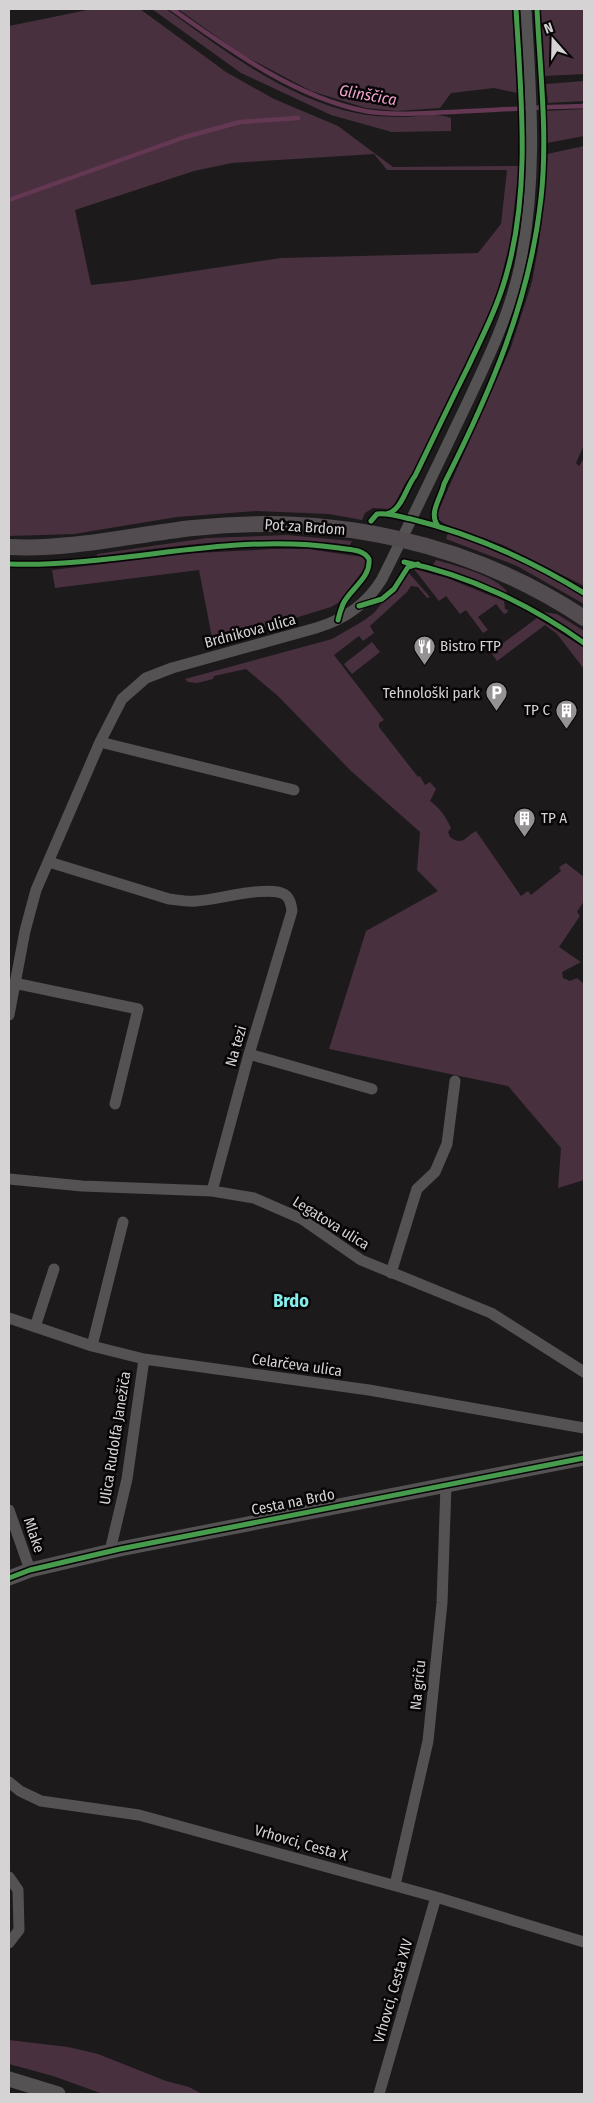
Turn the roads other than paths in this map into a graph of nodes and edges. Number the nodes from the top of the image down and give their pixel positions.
1 (526, 9) edge
2 (401, 538) junction
3 (9, 547) edge
4 (584, 618) edge
5 (100, 742) junction
6 (294, 790) dead end
7 (49, 862) junction
8 (14, 983) junction
9 (9, 1015) edge
10 (249, 1054) junction
11 (455, 1081) dead end
12 (372, 1089) dead end
13 (115, 1104) dead end
14 (9, 1179) edge
15 (212, 1191) junction
16 (123, 1222) dead end
17 (54, 1269) dead end
18 (391, 1273) junction
19 (9, 1318) edge
20 (35, 1327) junction
21 (92, 1346) junction
22 (144, 1359) junction
23 (584, 1372) edge
24 (584, 1428) edge
25 (584, 1458) edge
26 (446, 1485) junction
27 (9, 1510) edge
28 (110, 1551) junction
29 (30, 1570) junction
30 (9, 1578) edge
31 (9, 1782) edge
32 (9, 1877) edge
33 (395, 1885) junction
34 (436, 1896) junction
35 (584, 1942) edge
36 (9, 1943) edge
37 (9, 2079) edge
38 (58, 2094) edge
39 (379, 2094) edge

1 - 2 street, Brdnikova ulica
2 - 3 main road, Pot za Brdom
2 - 4 main road, Pot za Brdom
2 - 5 street, Brdnikova ulica
5 - 6 street
5 - 7 street, Brdnikova ulica
7 - 8 street, Brdnikova ulica
7 - 10 street, Na tezi
8 - 9 street, Brdnikova ulica
8 - 13 street
10 - 12 street
10 - 15 street, Na tezi
11 - 18 street
14 - 15 street, Legatova ulica
15 - 18 street, Legatova ulica
16 - 21 street
17 - 20 street
18 - 23 street, Legatova ulica
19 - 20 street, Celarčeva ulica
20 - 21 street, Celarčeva ulica
21 - 22 street, Celarčeva ulica
22 - 24 street, Celarčeva ulica
22 - 28 street, Ulica Rudolfa Janežiča
25 - 26 street, Cesta na Brdo
26 - 28 street, Cesta na Brdo
26 - 33 street, Na griču
27 - 29 street, Mlake
28 - 29 street, Cesta na Brdo
29 - 30 street, Cesta na Brdo
31 - 33 street, Vrhovci, Cesta X
32 - 36 street
33 - 34 street, Vrhovci, Cesta X
34 - 35 street, Vrhovci, Cesta X
34 - 39 street, Vrhovci, Cesta XIV
37 - 38 street

